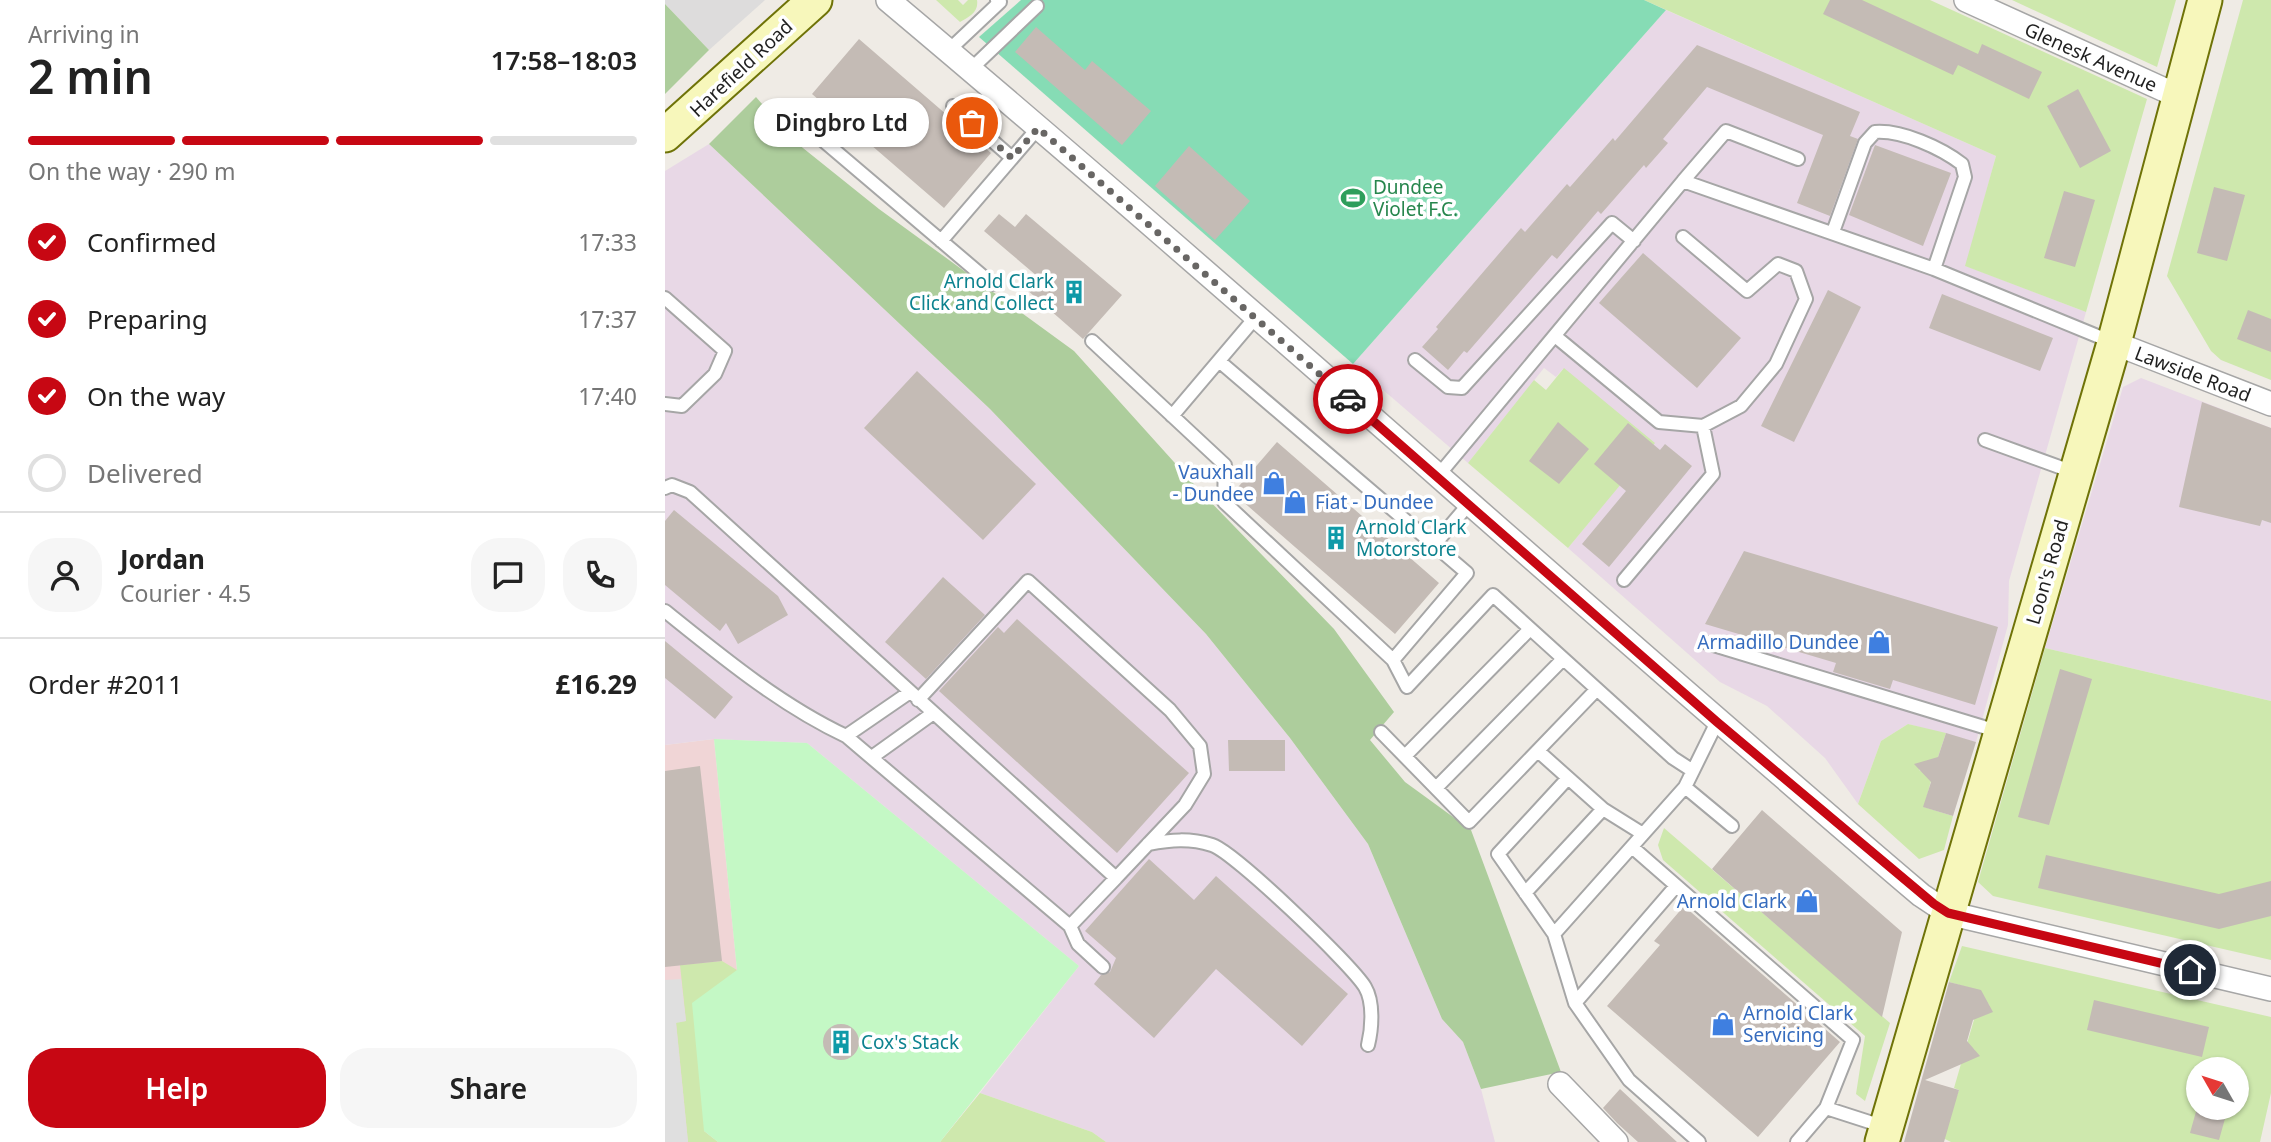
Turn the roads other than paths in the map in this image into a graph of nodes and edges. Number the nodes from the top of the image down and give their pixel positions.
1 (815, 0) edge
2 (888, 0) edge
3 (997, 0) edge
4 (1966, 0) edge
5 (2205, 0) edge
6 (1037, 6) dead end
7 (948, 51) junction
8 (970, 69) junction
9 (2178, 96) junction
10 (953, 106) dead end
11 (806, 126) dead end
12 (1038, 128) junction
13 (669, 132) edge
14 (1012, 158) junction
15 (1798, 159) dead end
16 (1683, 181) junction
17 (1833, 232) junction
18 (1683, 237) dead end
19 (941, 241) junction
20 (1634, 241) junction
21 (1934, 269) junction
22 (992, 284) dead end
23 (666, 300) edge
24 (1255, 318) junction
25 (1555, 336) junction
26 (1092, 341) dead end
27 (2114, 343) junction
28 (1415, 360) dead end
29 (1219, 361) junction
30 (665, 404) edge
31 (2271, 404) edge
32 (1172, 416) junction
33 (1703, 426) junction
34 (1985, 440) dead end
35 (2076, 474) junction
36 (1437, 477) junction
37 (665, 488) edge
38 (1468, 505) junction
39 (1434, 545) junction
40 (1624, 580) dead end
41 (665, 611) edge
42 (1530, 629) junction
43 (1707, 643) dead end
44 (1563, 659) junction
45 (1393, 660) junction
46 (1597, 690) junction
47 (914, 696) junction
48 (932, 714) junction
49 (1717, 722) junction
50 (1381, 732) dead end
51 (2000, 732) junction
52 (846, 736) junction
53 (1538, 751) junction
54 (871, 757) junction
55 (1405, 757) junction
56 (1693, 771) junction
57 (1568, 778) junction
58 (1685, 787) junction
59 (1436, 788) junction
60 (1603, 809) junction
61 (1732, 826) dead end
62 (1643, 834) junction
63 (1148, 844) junction
64 (1632, 847) junction
65 (1116, 878) junction
66 (1676, 886) junction
67 (1525, 892) junction
68 (1948, 913) junction
69 (1070, 926) junction
70 (1554, 934) junction
71 (1103, 967) dead end
72 (2271, 989) edge
73 (1575, 1003) junction
74 (1368, 1045) dead end
75 (1560, 1084) dead end
76 (1826, 1108) junction
77 (1884, 1135) edge
78 (1616, 1142) edge
79 (1699, 1142) edge
80 (1797, 1142) edge

1 - 13 street, Harefield Road
2 - 7 street
3 - 7 lane
4 - 9 street, Glenesk Avenue
5 - 9 street, Loon's Road
6 - 8 lane
7 - 8 street
8 - 12 street
9 - 27 street, Loon's Road
10 - 14 lane
11 - 19 lane
12 - 14 lane
12 - 24 street
14 - 19 lane
15 - 16 lane
16 - 17 lane
16 - 20 lane
17 - 21 lane
17 - 21 lane
18 - 33 lane
19 - 22 lane
20 - 25 lane
20 - 28 lane
21 - 27 lane
23 - 30 lane
24 - 29 lane
24 - 36 street
25 - 33 lane
25 - 36 lane
26 - 32 lane
27 - 31 street, Lawside Road
27 - 35 street, Loon's Road
29 - 32 lane
29 - 39 lane
32 - 45 lane
33 - 40 lane
34 - 35 lane
35 - 51 street, Loon's Road
36 - 38 street
37 - 47 lane
38 - 39 lane
38 - 49 street
39 - 45 lane
41 - 52 lane
42 - 44 lane
42 - 45 lane
42 - 55 lane
43 - 51 lane
44 - 46 lane
44 - 59 lane
46 - 53 lane
46 - 56 lane
47 - 48 lane
47 - 52 lane
47 - 63 lane
48 - 54 lane
48 - 65 lane
49 - 56 lane
49 - 68 street
50 - 55 lane
51 - 68 street, Loon's Road
52 - 54 lane
53 - 57 lane
53 - 59 lane
54 - 69 lane
55 - 59 lane
56 - 58 lane
57 - 60 lane
57 - 67 lane
58 - 61 lane
58 - 62 lane
60 - 62 lane
60 - 67 lane
62 - 64 lane
63 - 65 lane
63 - 74 lane
64 - 66 lane
64 - 70 lane
65 - 69 lane
66 - 73 lane
66 - 76 lane
67 - 70 lane
68 - 72 street
68 - 77 street, Loon's Road
69 - 71 lane
70 - 73 lane
73 - 79 lane
75 - 78 street
76 - 77 lane
76 - 80 lane

